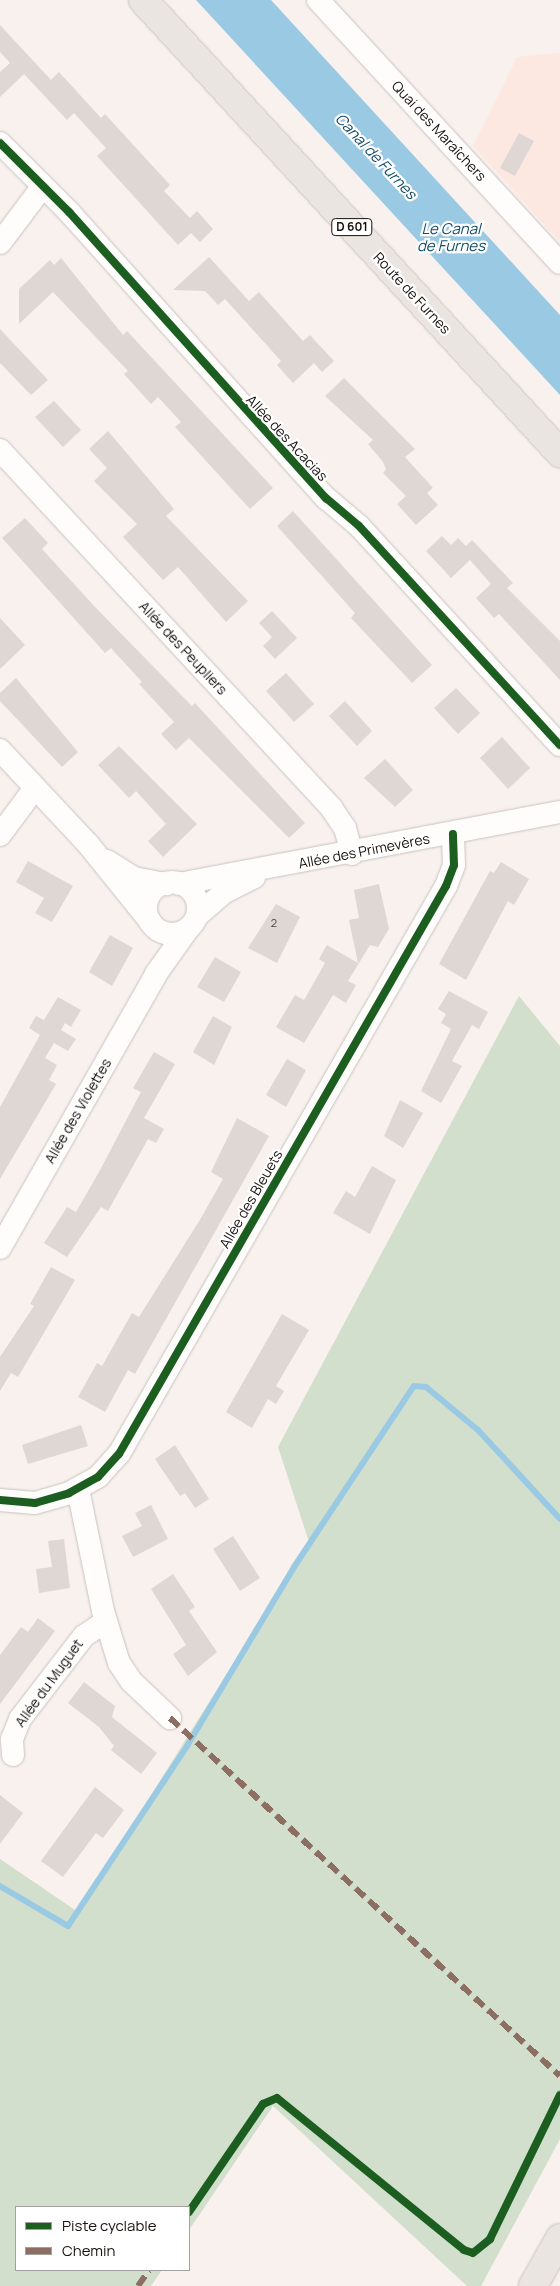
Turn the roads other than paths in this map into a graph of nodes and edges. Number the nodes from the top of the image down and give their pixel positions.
1 (143, 0) edge
2 (318, 0) edge
3 (0, 143) edge
4 (43, 186) junction
5 (0, 243) edge
6 (560, 263) edge
7 (0, 450) edge
8 (560, 453) edge
9 (560, 745) edge
10 (0, 750) edge
11 (35, 788) junction
12 (560, 812) edge
13 (453, 834) junction
14 (0, 835) edge
15 (88, 844) junction
16 (352, 854) junction
17 (286, 866) junction
18 (172, 884) junction
19 (192, 923) junction
20 (153, 925) junction
21 (156, 974) junction
22 (0, 1248) edge
23 (78, 1489) junction
24 (0, 1500) edge
25 (106, 1622) junction
26 (170, 1718) dead end
27 (13, 1755) dead end
28 (560, 2238) edge
29 (533, 2286) edge

1 - 8 main road, Route de Furnes / D 601
2 - 6 street, Quai des Maraîchers
3 - 4 street, Allée des Acacias
4 - 5 street
4 - 9 street, Allée des Acacias
7 - 16 street, Allée des Peupliers
10 - 11 street
11 - 14 street
11 - 15 street
12 - 13 street, Allée des Primevères
13 - 16 street, Allée des Primevères
13 - 23 street, Allée des Bleuets
15 - 18 street
15 - 20 street
16 - 17 street, Allée des Primevères
17 - 18 street, Allée des Primevères
17 - 19 street, Allée des Primevères
18 - 19 street
18 - 20 street
19 - 20 street
19 - 21 street, Allée des Violettes
20 - 21 street, Allée des Violettes
21 - 22 street, Allée des Violettes
23 - 24 street, Allée des Bleuets
23 - 25 street
25 - 26 street
25 - 27 street, Allée du Muguet
28 - 29 main road

